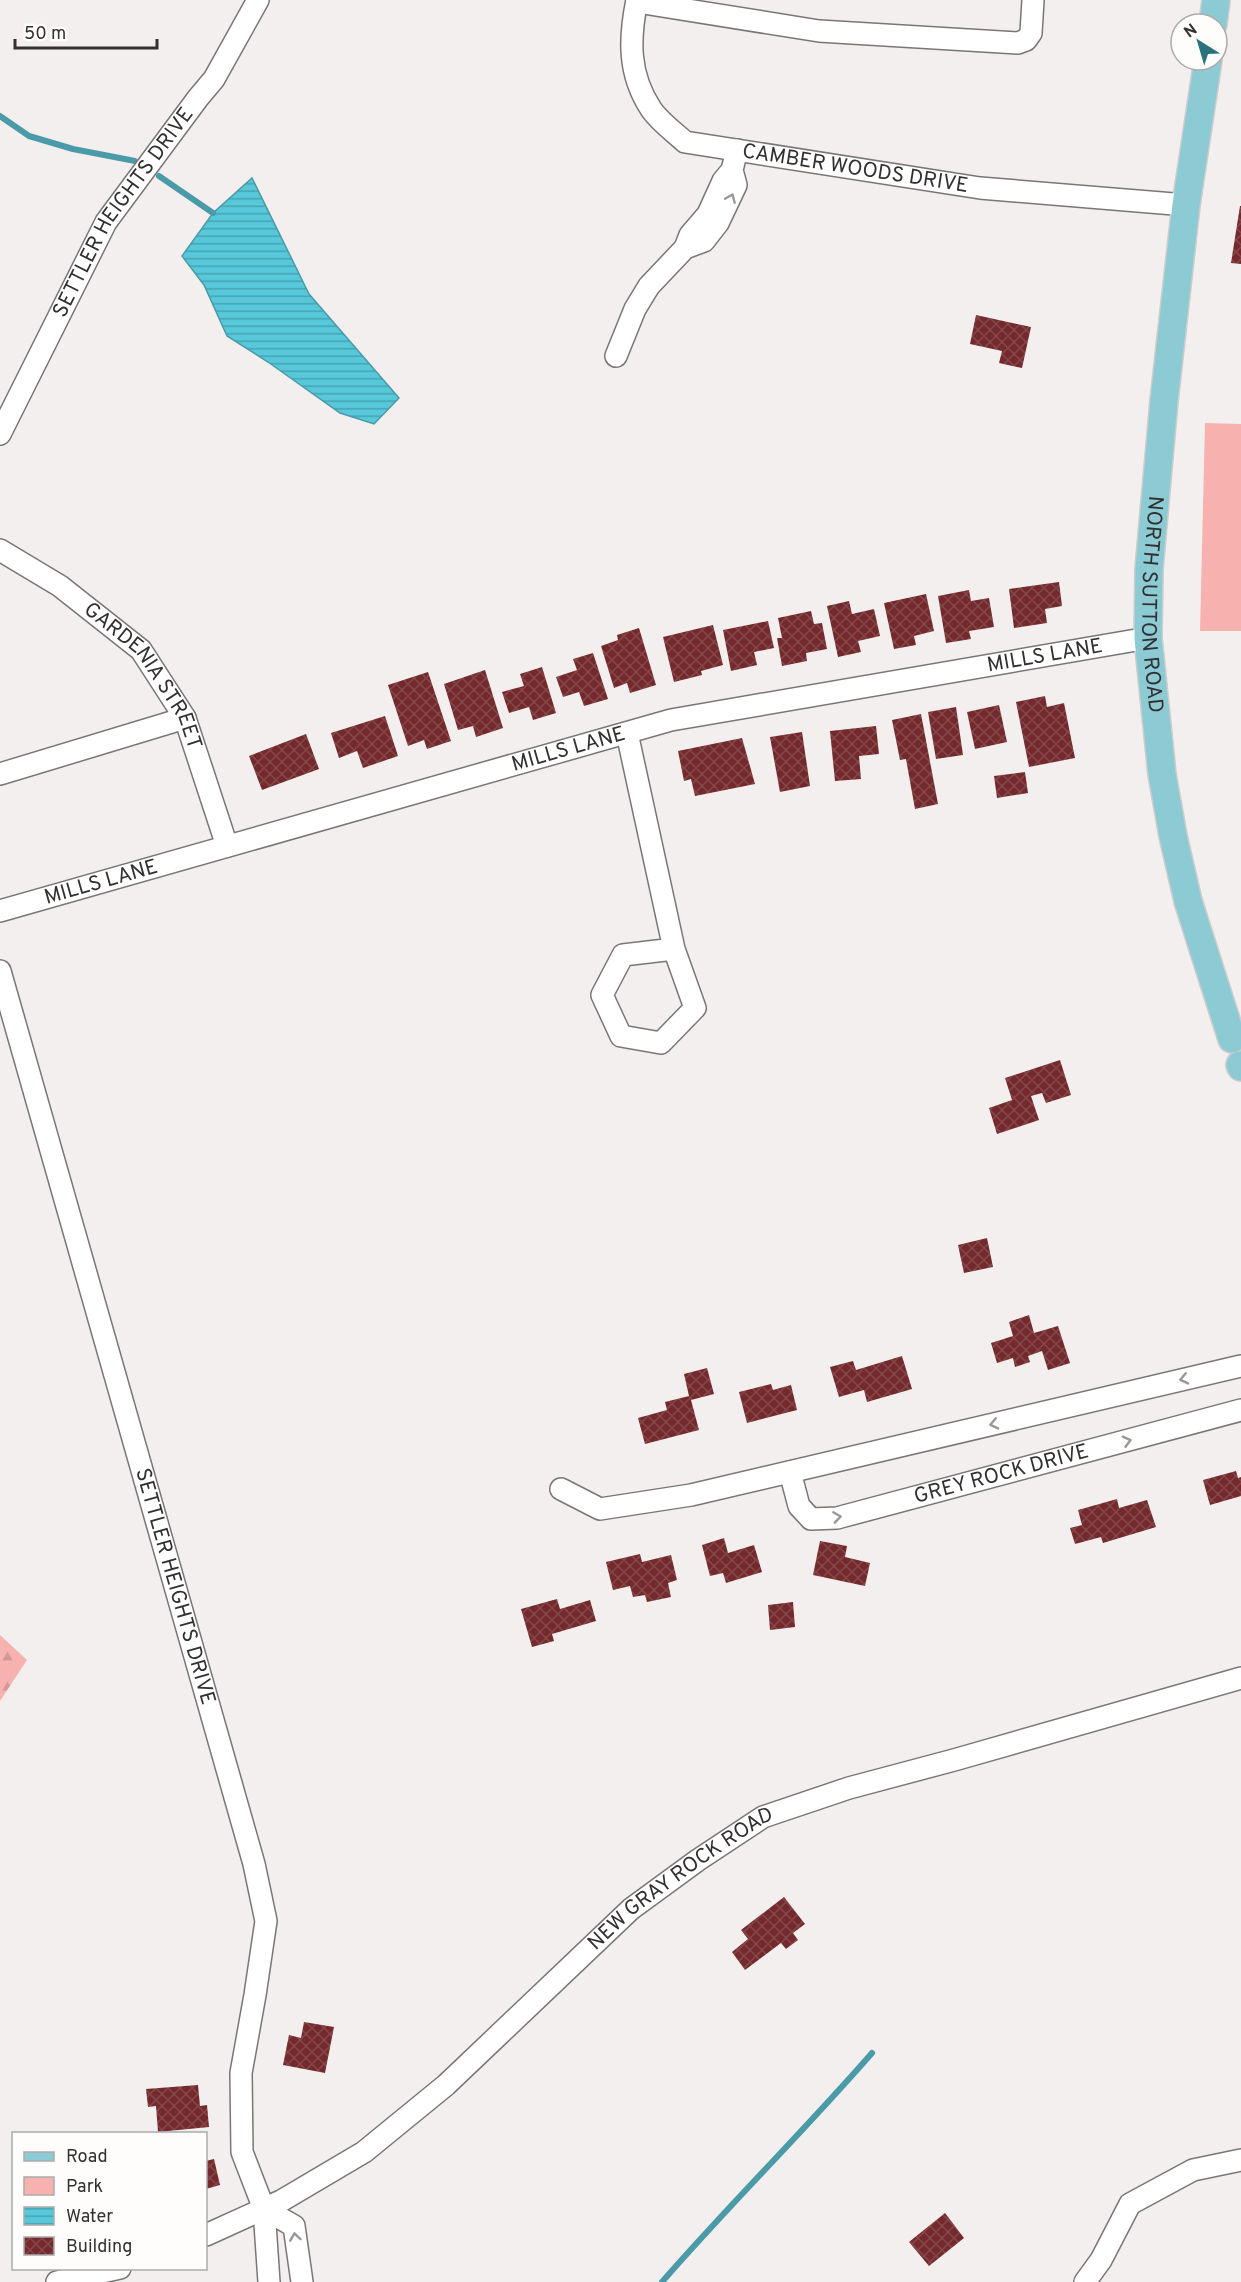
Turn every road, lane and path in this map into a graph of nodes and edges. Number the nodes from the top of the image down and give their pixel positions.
1 (258, 0) edge
2 (1033, 0) edge
3 (637, 1) edge
4 (1206, 72) edge
5 (734, 160) junction
6 (1186, 205) junction
7 (616, 357) dead end
8 (0, 434) edge
9 (0, 550) edge
10 (1148, 638) junction
11 (185, 718) junction
12 (627, 733) junction
13 (0, 774) edge
14 (227, 846) junction
15 (0, 910) edge
16 (674, 949) junction
17 (0, 971) edge
18 (1232, 1039) joint
19 (1241, 1065) edge
20 (1241, 1366) edge
21 (1241, 1410) edge
22 (790, 1472) junction
23 (561, 1489) dead end
24 (1241, 1678) edge
25 (1241, 2160) edge
26 (264, 2209) junction
27 (207, 2235) edge
28 (111, 2270) edge
29 (57, 2282) edge
30 (269, 2282) edge
31 (302, 2282) edge
32 (1085, 2282) edge

1 - 8 street, SETTLER HEIGHTS DRIVE
2 - 3 street
3 - 5 street, CAMBER WOODS DRIVE
4 - 6 main road, NORTH SUTTON ROAD
5 - 6 street, CAMBER WOODS DRIVE
5 - 7 street
6 - 10 main road, NORTH SUTTON ROAD
9 - 11 street, GARDENIA STREET
10 - 12 street, MILLS LANE
10 - 18 main road, NORTH SUTTON ROAD
11 - 13 street
11 - 14 street, GARDENIA STREET
12 - 14 street, MILLS LANE
12 - 16 street
14 - 15 street, MILLS LANE
16 - 16 street
17 - 26 street, SETTLER HEIGHTS DRIVE
18 - 19 street, NORTH SUTTON ROAD
20 -> 22 street
22 -> 21 street, GREY ROCK DRIVE
22 - 23 street
24 - 26 street, NEW GRAY ROCK ROAD
25 - 32 street
26 - 27 street, NEW GRAY ROCK ROAD
26 - 30 street, SETTLER HEIGHTS DRIVE
31 -> 26 street
28 - 29 street

